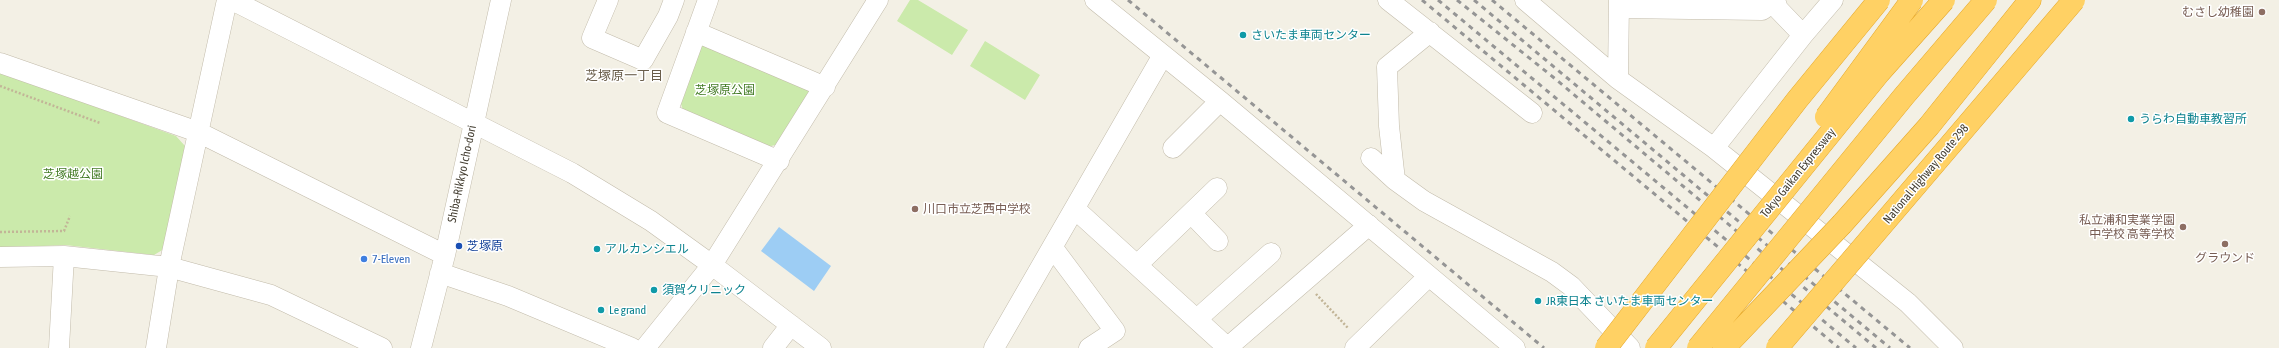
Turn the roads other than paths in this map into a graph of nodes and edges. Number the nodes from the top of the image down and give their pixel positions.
1 (227, 0) edge
2 (232, 0) edge
3 (501, 0) edge
4 (608, 0) edge
5 (674, 0) edge
6 (708, 0) edge
7 (878, 0) edge
8 (1095, 0) edge
9 (1388, 0) edge
10 (1525, 0) edge
11 (1775, 0) edge
12 (1834, 0) edge
13 (1878, 0) edge
14 (1912, 0) edge
15 (1944, 0) edge
16 (1986, 0) edge
17 (2030, 0) edge
18 (2074, 0) edge
19 (1619, 4) edge
20 (696, 32) junction
21 (1430, 32) junction
22 (1803, 35) junction
23 (1163, 55) junction
24 (0, 63) edge
25 (1618, 79) junction
26 (825, 87) junction
27 (1220, 101) junction
28 (1532, 113) dead end
29 (473, 122) junction
30 (198, 132) junction
31 (1173, 148) dead end
32 (1714, 148) junction
33 (1371, 158) dead end
34 (779, 160) junction
35 (1395, 180) junction
36 (1216, 188) dead end
37 (1075, 209) junction
38 (1191, 213) junction
39 (1369, 225) junction
40 (1218, 242) dead end
41 (1053, 248) junction
42 (1271, 253) dead end
43 (64, 256) junction
44 (0, 257) edge
45 (443, 264) junction
46 (712, 265) junction
47 (1137, 265) junction
48 (169, 267) junction
49 (1429, 276) junction
50 (1708, 285) junction
51 (1197, 318) junction
52 (791, 325) junction
53 (1358, 345) edge
54 (60, 348) edge
55 (156, 348) edge
56 (382, 348) edge
57 (421, 348) edge
58 (632, 348) edge
59 (645, 348) edge
60 (773, 348) edge
61 (821, 348) edge
62 (994, 348) edge
63 (1089, 348) edge
64 (1227, 348) edge
65 (1515, 348) edge
66 (1606, 348) edge
67 (1630, 348) edge
68 (1656, 348) edge
69 (1698, 348) edge
70 (1724, 348) edge
71 (1778, 348) edge
72 (1953, 348) edge

1 - 30 street
2 - 29 street
3 - 29 street, Shiba-Rikkyo Icho-dori
4 - 5 street
6 - 20 street
7 - 26 street
8 - 23 street
9 - 21 street
10 - 25 street
11 - 19 street
11 - 22 street
12 - 22 street
13 - 66 highway, bridge
14 - 50 highway, bridge
15 - 50 highway, Tokyo Gaikan Expressway, bridge
16 - 69 highway, bridge
17 - 70 highway, bridge
18 - 71 highway, National Highway Route 298, bridge
19 - 25 street
20 - 26 street
20 - 34 street
21 - 28 street
21 - 35 street
22 - 32 street
23 - 27 street
23 - 37 street
24 - 30 street
25 - 32 street
26 - 34 street
27 - 31 street
27 - 39 street
29 - 45 street, Shiba-Rikkyo Icho-dori
29 - 46 street
30 - 45 street
30 - 48 street
32 - 72 street
33 - 35 street
34 - 46 street
35 - 67 street
36 - 38 street
37 - 41 street
37 - 47 street
38 - 40 street
38 - 47 street
39 - 49 street
39 - 64 street
41 - 62 street
41 - 63 street
42 - 51 street
43 - 44 street
43 - 48 street
43 - 54 street
45 - 57 street, Shiba-Rikkyo Icho-dori
45 - 58 street
46 - 52 street
46 - 59 street
47 - 51 street
48 - 55 street
48 - 56 street
49 - 53 street
49 - 65 street
50 - 68 highway, Tokyo Gaikan Expressway, bridge
51 - 64 street
52 - 60 street
52 - 61 street

